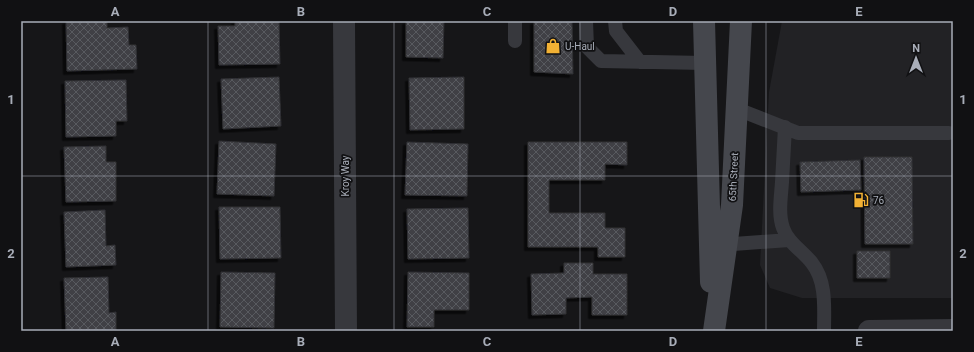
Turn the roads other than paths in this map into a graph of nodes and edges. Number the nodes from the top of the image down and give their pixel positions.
1 (344, 21) edge
2 (515, 21) edge
3 (586, 21) edge
4 (615, 21) edge
5 (704, 21) edge
6 (741, 21) edge
7 (515, 41) dead end
8 (640, 62) junction
9 (705, 63) junction
10 (737, 109) junction
11 (785, 127) junction
12 (949, 133) dead end
13 (789, 240) junction
14 (718, 245) junction
15 (953, 330) edge
16 (346, 331) edge
17 (713, 331) edge
18 (824, 331) edge
19 (870, 331) edge

1 - 16 street, Kroy Way
2 - 7 lane
3 - 8 lane
4 - 8 lane
5 - 9 main road, 65th Street
6 - 10 main road, 65th Street
8 - 9 lane
9 - 14 main road, 65th Street
10 - 11 lane
10 - 14 main road, 65th Street
11 - 12 lane
11 - 13 lane
13 - 14 lane
13 - 18 lane
14 - 17 main road, 65th Street
15 - 19 street

